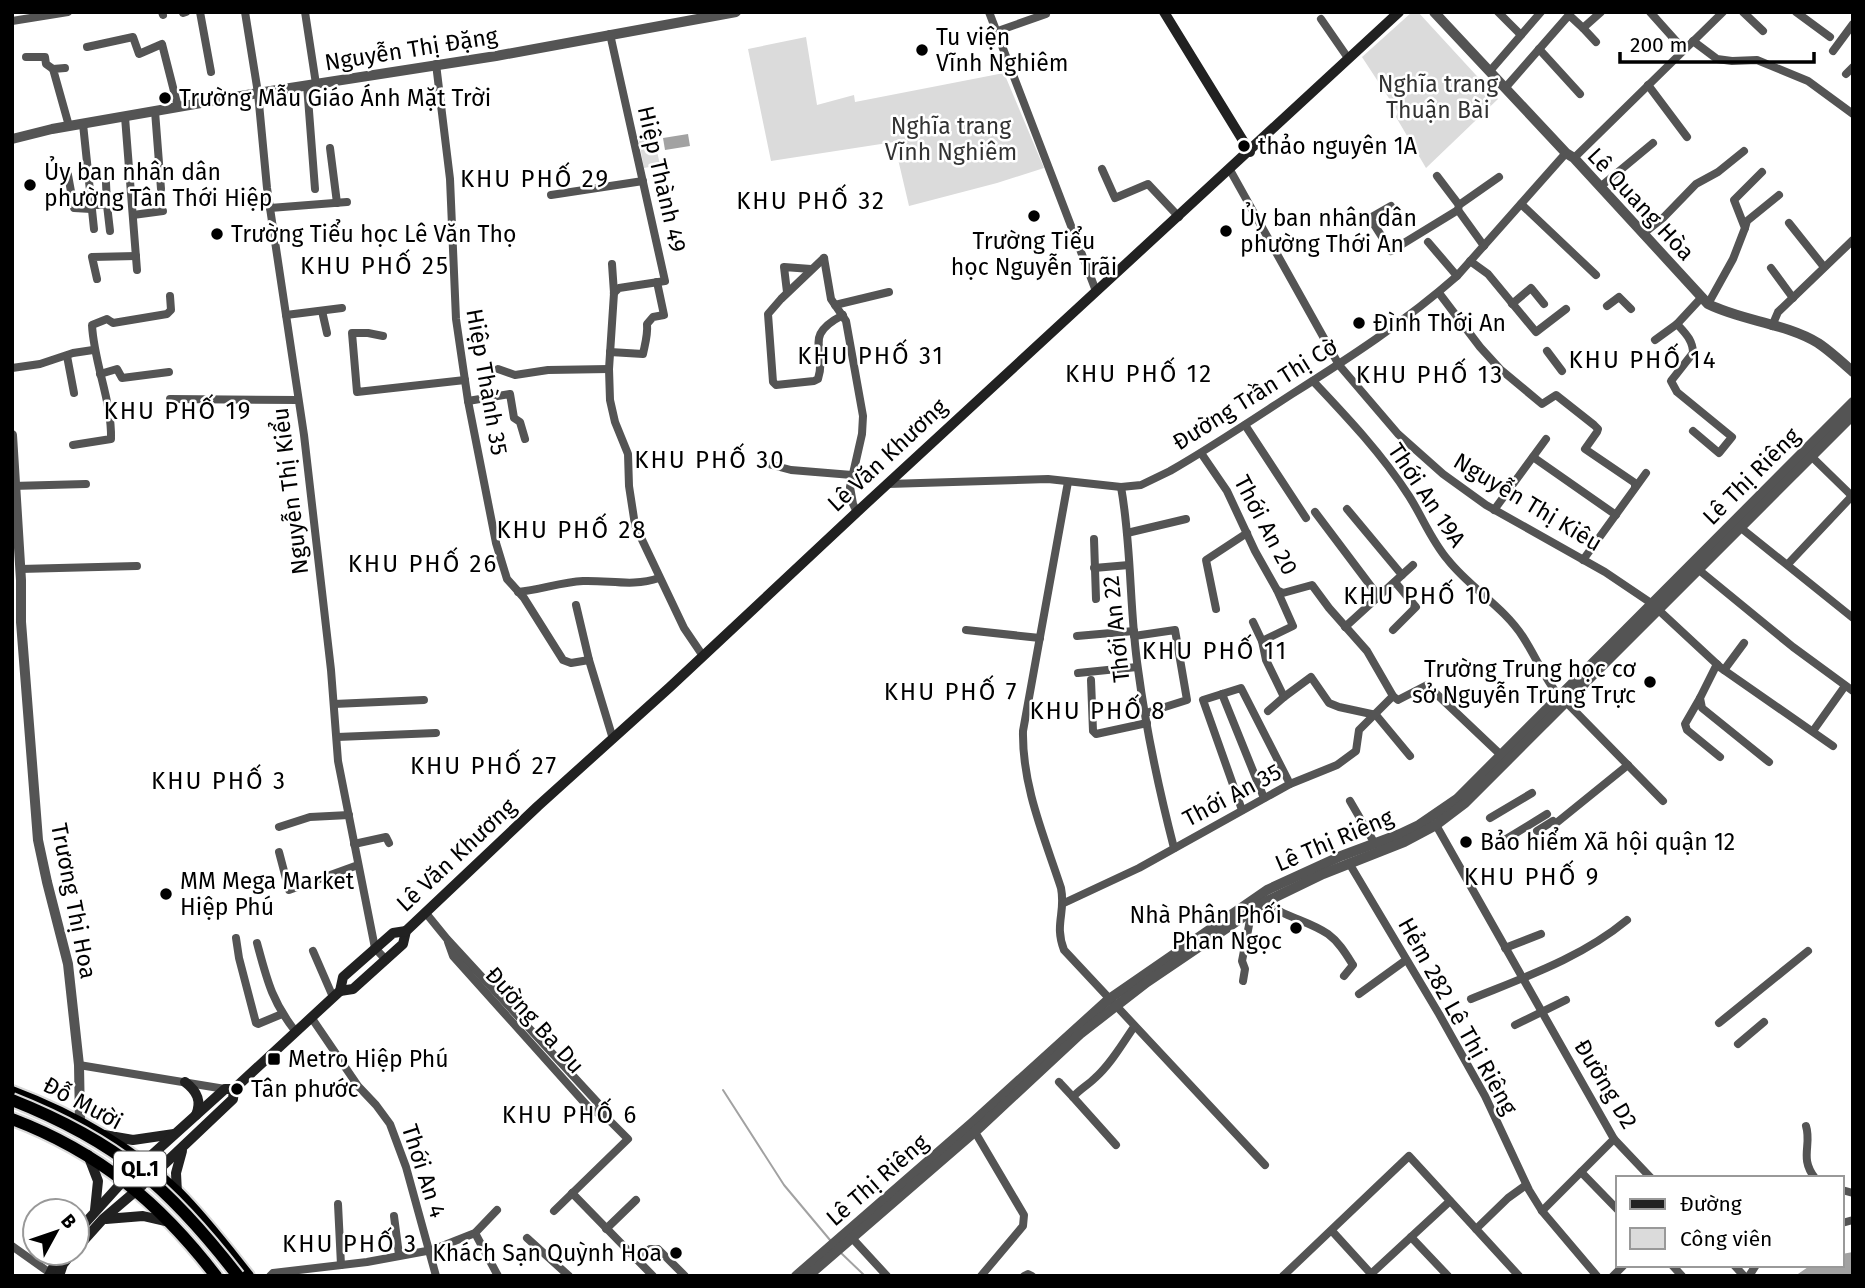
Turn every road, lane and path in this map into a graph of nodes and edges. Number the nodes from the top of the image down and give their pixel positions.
1 (68, 12) edge
2 (200, 12) edge
3 (245, 12) edge
4 (305, 12) edge
5 (736, 12) edge
6 (989, 12) edge
7 (1164, 12) edge
8 (1399, 12) edge
9 (1434, 12) edge
10 (1498, 12) edge
11 (1541, 12) edge
12 (1601, 12) edge
13 (1650, 12) edge
14 (1723, 12) edge
15 (1743, 12) edge
16 (1796, 12) edge
17 (1046, 14) dead end
18 (1321, 19) dead end
19 (12, 21) edge
20 (1853, 24) edge
21 (1583, 28) junction
22 (995, 32) junction
23 (1763, 32) dead end
24 (610, 34) junction
25 (1521, 35) junction
26 (1830, 37) dead end
27 (1693, 41) junction
28 (1596, 42) dead end
29 (87, 47) dead end
30 (1539, 49) junction
31 (1684, 50) junction
32 (1833, 51) dead end
33 (26, 57) dead end
34 (1348, 58) junction
35 (436, 64) junction
36 (1853, 67) edge
37 (53, 68) junction
38 (65, 68) dead end
39 (1490, 71) junction
40 (211, 72) dead end
41 (1846, 74) dead end
42 (312, 84) junction
43 (1648, 85) junction
44 (1506, 87) junction
45 (258, 93) junction
46 (1580, 94) dead end
47 (178, 107) junction
48 (155, 111) junction
49 (1853, 114) edge
50 (125, 117) junction
51 (83, 124) junction
52 (69, 126) junction
53 (1687, 137) dead end
54 (12, 139) edge
55 (1653, 144) dead end
56 (330, 148) dead end
57 (1744, 151) dead end
58 (1250, 152) junction
59 (1570, 156) junction
60 (1102, 169) dead end
61 (1230, 170) junction
62 (1762, 172) dead end
63 (68, 175) dead end
64 (1437, 176) dead end
65 (1499, 177) dead end
66 (643, 181) junction
67 (106, 183) dead end
68 (1600, 187) junction
69 (161, 189) dead end
70 (315, 189) dead end
71 (551, 195) dead end
72 (1779, 195) dead end
73 (347, 202) dead end
74 (337, 203) junction
75 (1521, 204) junction
76 (107, 205) junction
77 (1391, 206) dead end
78 (91, 207) junction
79 (1459, 207) junction
80 (270, 208) junction
81 (163, 211) dead end
82 (133, 215) junction
83 (1179, 216) junction
84 (1789, 223) dead end
85 (1745, 228) junction
86 (94, 229) dead end
87 (110, 231) dead end
88 (1643, 234) junction
89 (1853, 240) edge
90 (1428, 242) dead end
91 (1484, 246) junction
92 (136, 256) junction
93 (1471, 261) junction
94 (612, 264) dead end
95 (1824, 267) junction
96 (1771, 268) dead end
97 (811, 269) junction
98 (137, 271) dead end
99 (1596, 275) dead end
100 (1457, 276) junction
101 (97, 279) dead end
102 (657, 282) junction
103 (1096, 291) junction
104 (788, 292) junction
105 (889, 292) dead end
106 (1439, 292) junction
107 (614, 293) junction
108 (170, 296) dead end
109 (1793, 298) junction
110 (1705, 301) junction
111 (1512, 304) junction
112 (1544, 304) dead end
113 (835, 305) junction
114 (1607, 306) dead end
115 (342, 308) dead end
116 (1566, 309) dead end
117 (1631, 309) dead end
118 (323, 311) junction
119 (286, 315) junction
120 (842, 316) junction
121 (1677, 324) junction
122 (1772, 326) junction
123 (327, 333) dead end
124 (383, 336) dead end
125 (1655, 340) dead end
126 (93, 350) junction
127 (1547, 351) dead end
128 (610, 352) junction
129 (67, 356) junction
130 (1339, 365) junction
131 (12, 368) edge
132 (498, 369) dead end
133 (609, 369) junction
134 (1562, 371) dead end
135 (169, 372) dead end
136 (1853, 372) edge
137 (100, 374) junction
138 (465, 380) junction
139 (1313, 381) junction
140 (74, 393) dead end
141 (170, 399) dead end
142 (298, 400) junction
143 (468, 401) junction
144 (1853, 402) edge
145 (1853, 415) edge
146 (1245, 425) junction
147 (1693, 431) dead end
148 (12, 435) edge
149 (524, 439) dead end
150 (1546, 439) dead end
151 (73, 445) dead end
152 (1201, 453) junction
153 (1533, 457) junction
154 (1812, 457) junction
155 (772, 466) dead end
156 (1646, 473) dead end
157 (852, 475) junction
158 (1068, 482) junction
159 (86, 484) dead end
160 (888, 484) junction
161 (13, 486) edge
162 (1121, 487) junction
163 (1635, 487) junction
164 (1852, 496) edge
165 (1347, 509) dead end
166 (1494, 509) junction
167 (857, 512) junction
168 (1315, 513) dead end
169 (1616, 515) junction
170 (1306, 518) dead end
171 (1186, 519) dead end
172 (1741, 528) junction
173 (1127, 533) junction
174 (1247, 533) junction
175 (1094, 539) dead end
176 (1583, 560) junction
177 (1788, 564) junction
178 (1129, 565) junction
179 (1413, 565) dead end
180 (136, 566) dead end
181 (1094, 568) junction
182 (20, 569) junction
183 (1699, 570) junction
184 (1402, 575) junction
185 (659, 578) junction
186 (1395, 582) junction
187 (1277, 590) junction
188 (518, 592) junction
189 (1379, 597) junction
190 (1096, 599) dead end
191 (576, 605) dead end
192 (1655, 606) junction
193 (1216, 609) dead end
194 (1853, 619) edge
195 (1253, 622) dead end
196 (1345, 627) junction
197 (966, 630) dead end
198 (1393, 630) dead end
199 (1134, 633) junction
200 (1077, 636) dead end
201 (1040, 638) junction
202 (1262, 641) junction
203 (1744, 643) dead end
204 (703, 656) junction
205 (589, 660) junction
206 (1138, 667) junction
207 (1721, 667) junction
208 (1078, 673) dead end
209 (1091, 680) dead end
210 (1851, 690) edge
211 (1222, 694) junction
212 (1393, 696) junction
213 (1284, 697) junction
214 (1700, 698) junction
215 (1563, 699) junction
216 (424, 700) dead end
217 (334, 704) junction
218 (1268, 711) dead end
219 (1146, 713) junction
220 (1376, 715) junction
221 (1147, 723) junction
222 (1813, 731) junction
223 (436, 733) dead end
224 (337, 737) junction
225 (613, 739) junction
226 (1833, 746) dead end
227 (1410, 756) dead end
228 (1720, 757) dead end
229 (1505, 759) junction
230 (1769, 762) dead end
231 (1628, 765) junction
232 (1290, 785) junction
233 (1532, 793) dead end
234 (1264, 798) junction
235 (1350, 801) dead end
236 (1662, 801) dead end
237 (1242, 810) junction
238 (349, 815) junction
239 (1490, 818) dead end
240 (1552, 820) junction
241 (1436, 825) junction
242 (279, 827) dead end
243 (1537, 831) dead end
244 (1503, 841) dead end
245 (389, 843) dead end
246 (354, 844) junction
247 (1375, 844) junction
248 (1174, 848) junction
249 (279, 852) dead end
250 (1349, 863) junction
251 (358, 865) junction
252 (1262, 898) junction
253 (1064, 903) junction
254 (1252, 910) junction
255 (425, 912) junction
256 (1627, 920) dead end
257 (406, 931) junction
258 (1541, 934) dead end
259 (236, 938) dead end
260 (447, 939) junction
261 (257, 943) dead end
262 (375, 948) junction
263 (1505, 948) junction
264 (313, 951) dead end
265 (1808, 951) dead end
266 (386, 960) junction
267 (1406, 960) junction
268 (1344, 976) dead end
269 (1522, 978) junction
270 (1243, 981) dead end
271 (336, 994) junction
272 (1359, 994) dead end
273 (1471, 999) dead end
274 (1566, 1000) dead end
275 (1112, 1002) junction
276 (1541, 1012) junction
277 (282, 1014) junction
278 (312, 1017) junction
279 (1764, 1022) dead end
280 (1719, 1023) dead end
281 (1515, 1025) dead end
282 (1134, 1027) junction
283 (296, 1032) junction
284 (539, 1038) junction
285 (1738, 1044) dead end
286 (533, 1046) junction
287 (79, 1065) junction
288 (185, 1082) junction
289 (1059, 1082) dead end
290 (230, 1089) junction
291 (12, 1092) edge
292 (1073, 1097) junction
293 (12, 1100) edge
294 (12, 1109) edge
295 (605, 1116) junction
296 (195, 1117) junction
297 (12, 1119) edge
298 (80, 1122) junction
299 (1806, 1126) dead end
300 (975, 1132) junction
301 (177, 1134) junction
302 (103, 1135) junction
303 (1614, 1139) junction
304 (1116, 1145) dead end
305 (184, 1146) junction
306 (125, 1151) junction
307 (88, 1155) junction
308 (142, 1164) junction
309 (1265, 1165) dead end
310 (110, 1170) junction
311 (1581, 1172) junction
312 (155, 1174) junction
313 (1649, 1176) edge
314 (1814, 1176) edge
315 (124, 1180) junction
316 (1527, 1188) junction
317 (137, 1190) junction
318 (174, 1190) junction
319 (572, 1194) junction
320 (636, 1200) dead end
321 (1450, 1200) junction
322 (338, 1204) dead end
323 (154, 1205) junction
324 (1616, 1208) edge
325 (94, 1210) junction
326 (497, 1210) dead end
327 (554, 1211) dead end
328 (1542, 1211) junction
329 (91, 1214) edge
330 (394, 1216) dead end
331 (103, 1219) junction
332 (172, 1223) junction
333 (607, 1229) junction
334 (1476, 1229) junction
335 (1332, 1231) junction
336 (91, 1232) edge
337 (475, 1233) junction
338 (1411, 1237) junction
339 (527, 1238) dead end
340 (846, 1239) junction
341 (12, 1246) edge
342 (428, 1249) junction
343 (828, 1253) junction
344 (399, 1255) junction
345 (637, 1260) junction
346 (341, 1265) junction
347 (53, 1275) edge
348 (1372, 1275) edge
349 (216, 1276) edge
350 (228, 1276) edge
351 (238, 1276) edge
352 (248, 1276) edge
353 (270, 1276) edge
354 (436, 1276) edge
355 (498, 1276) edge
356 (569, 1276) edge
357 (653, 1276) edge
358 (685, 1276) edge
359 (796, 1276) edge
360 (808, 1276) edge
361 (887, 1276) edge
362 (981, 1276) edge
363 (1024, 1276) edge
364 (1032, 1276) edge
365 (1283, 1276) edge
366 (1448, 1276) edge
367 (1519, 1276) edge
368 (1597, 1276) edge

1 - 19 street
2 - 40 street
3 - 45 street, Nguyễn Thị Kiểu
4 - 42 street
5 - 24 street, Nguyễn Thị Đặng
6 - 22 street
7 - 58 main road
8 - 34 main road, Lê Văn Khương
9 - 39 street, Lê Quang Hòa
10 - 25 street
11 - 25 street
12 - 21 street
13 - 31 street
14 - 27 street, Đường Trần Thị Cờ
15 - 23 street
16 - 26 street
17 - 22 street
18 - 34 street
20 - 32 street
21 - 28 street
21 - 30 street
22 - 103 street
24 - 35 street, Nguyễn Thị Đặng
24 - 66 street, Hiệp Thành 49
25 - 39 street
27 - 31 street, Đường Trần Thị Cờ
27 - 49 street
29 - 47 street
30 - 44 street
30 - 46 street
31 - 43 street, Đường Trần Thị Cờ
33 - 37 street
34 - 58 main road, Lê Văn Khương
35 - 42 street, Nguyễn Thị Đặng
35 - 138 street, Hiệp Thành 35
36 - 41 street
37 - 38 street
37 - 52 street
39 - 44 street, Lê Quang Hòa
42 - 45 street, Nguyễn Thị Đặng
42 - 70 street
43 - 53 street
43 - 59 street, Đường Trần Thị Cờ
44 - 59 street, Lê Quang Hòa
45 - 47 street, Nguyễn Thị Đặng
45 - 80 street, Nguyễn Thị Kiểu
47 - 48 street, Nguyễn Thị Đặng
48 - 50 street, Nguyễn Thị Đặng
48 - 69 street
50 - 51 street, Nguyễn Thị Đặng
50 - 82 street
51 - 52 street, Nguyễn Thị Đặng
51 - 78 street
52 - 54 street, Nguyễn Thị Đặng
55 - 68 street
56 - 74 street
57 - 88 street
58 - 61 main road, Lê Văn Khương
59 - 68 street, Lê Quang Hòa
59 - 75 street, Đường Trần Thị Cờ
60 - 83 street
61 - 83 main road, Lê Văn Khương
61 - 130 street, Nguyễn Thị Kiêu
62 - 85 street
63 - 78 street
64 - 79 street
65 - 79 street
66 - 71 street
66 - 102 street, Hiệp Thành 49
67 - 76 street
68 - 88 street, Lê Quang Hòa
72 - 85 street
73 - 74 street
74 - 80 street
75 - 91 street, Đường Trần Thị Cờ
75 - 99 street
76 - 78 street
76 - 87 street
77 - 79 street
78 - 86 street
79 - 91 street
80 - 119 street, Nguyễn Thị Kiểu
81 - 82 street
82 - 92 street
83 - 103 main road, Lê Văn Khương
84 - 95 street
85 - 110 street
88 - 110 street, Lê Quang Hòa
89 - 95 street
90 - 100 street
91 - 93 street, Đường Trần Thị Cờ
92 - 98 street
92 - 101 street
93 - 100 street, Đường Trần Thị Cờ
93 - 111 street
94 - 107 street
95 - 109 street
96 - 109 street
97 - 104 street
97 - 104 street
97 - 113 street
100 - 106 street, Đường Trần Thị Cờ
102 - 107 street, Hiệp Thành 49
102 - 128 street
103 - 160 main road, Lê Văn Khương
104 - 120 street
105 - 113 street
106 - 130 street, Đường Trần Thị Cờ
106 - 163 street
107 - 128 street
108 - 126 street
109 - 122 street
110 - 121 street
110 - 122 street, Lê Quang Hòa
111 - 112 street
111 - 116 street
113 - 120 street
114 - 117 street
115 - 118 street
118 - 119 street
118 - 123 street
119 - 142 street, Nguyễn Thị Kiểu
120 - 157 street
121 - 125 street
121 - 147 street
122 - 136 street, Lê Quang Hòa
124 - 138 street
126 - 129 street
126 - 137 street
127 - 134 street
128 - 133 street
129 - 131 street
129 - 140 street
130 - 139 street, Đường Trần Thị Cờ
130 - 166 street, Nguyễn Thị Kiêu
132 - 133 street
133 - 185 street
135 - 137 street
137 - 151 street
138 - 143 street, Hiệp Thành 35
139 - 146 street, Đường Trần Thị Cờ
139 - 215 street, Thới An 19A
141 - 142 street
142 - 217 street, Nguyễn Thị Kiểu
143 - 149 street
143 - 188 street, Hiệp Thành 35
144 - 192 street, Lê Thị Riêng
145 - 154 street, Lê Thị Riêng
146 - 152 street, Đường Trần Thị Cờ
146 - 170 street
148 - 161 street, Trương Thị Hoa
150 - 153 street
152 - 162 street, Đường Trần Thị Cờ
152 - 174 street, Thới An 20
153 - 166 street
153 - 169 street
154 - 164 street
154 - 172 street, Lê Thị Riêng
155 - 157 street
156 - 163 street
157 - 167 street
158 - 160 street, Đường Trần Thị Cờ
158 - 162 street, Đường Trần Thị Cờ
158 - 201 street
159 - 161 street
160 - 167 main road, Lê Văn Khương
161 - 182 street, Trương Thị Hoa
162 - 173 street, Thới An 22
163 - 169 street
164 - 177 street
165 - 184 street
166 - 176 street, Nguyễn Thị Kiêu
167 - 204 main road, Lê Văn Khương
168 - 189 street
169 - 176 street
171 - 173 street
172 - 177 street
172 - 183 street, Lê Thị Riêng
173 - 178 street, Thới An 22
174 - 187 street, Thới An 20
174 - 193 street
175 - 181 street
176 - 192 street, Nguyễn Thị Kiêu
177 - 194 street
178 - 181 street
178 - 199 street, Thới An 22
179 - 184 street
180 - 182 street
181 - 190 street
182 - 287 street, Trương Thị Hoa
183 - 192 street, Lê Thị Riêng
183 - 210 street
184 - 186 street
185 - 188 street
185 - 204 street
186 - 189 street
186 - 198 street
187 - 196 street, Thới An 20
187 - 202 street
188 - 205 street, Hiệp Thành 35
189 - 196 street
191 - 205 street
192 - 207 street, Nguyễn Thị Kiêu
192 - 215 street, Lê Thị Riêng
195 - 202 street
196 - 212 street, Thới An 20
197 - 201 street
199 - 200 street
199 - 206 street, Thới An 22
199 - 219 street
201 - 253 street
202 - 213 street
203 - 207 street
204 - 225 main road, Lê Văn Khương
205 - 225 street
206 - 208 street
206 - 219 street, Thới An 22
207 - 214 street
207 - 222 street, Nguyễn Thị Kiêu
209 - 221 street
210 - 222 street
211 - 232 street
211 - 234 street
211 - 237 street
212 - 220 street, Thới An 35
212 - 229 street
213 - 218 street
213 - 220 street
214 - 228 street
214 - 230 street
215 - 229 street, Lê Thị Riêng
215 - 231 street, Thới An 19A
216 - 217 street
217 - 224 street, Nguyễn Thị Kiểu
219 - 221 street, Thới An 22
220 - 227 street
220 - 232 street, Thới An 35
221 - 248 street, Thới An 22
222 - 226 street, Nguyễn Thị Kiêu
223 - 224 street
224 - 238 street, Nguyễn Thị Kiểu
225 - 255 main road, Lê Văn Khương
229 - 241 street, Lê Thị Riêng
229 - 247 street, Lê Thị Riêng
231 - 236 street, Thới An 19A
231 - 240 street
232 - 234 street, Thới An 35
233 - 239 street
234 - 237 street, Thới An 35
235 - 247 street
237 - 248 street, Thới An 35
238 - 242 street
238 - 246 street, Nguyễn Thị Kiểu
240 - 243 street
240 - 244 street
241 - 250 street, Lê Thị Riêng
241 - 263 street, Đường D2
245 - 246 street
246 - 251 street, Nguyễn Thị Kiểu
247 - 252 street, Lê Thị Riêng
248 - 253 street, Thới An 35
249 - 251 street
250 - 252 street, Lê Thị Riêng
250 - 267 street, Hẻm 282 Lê Thị Riêng
251 - 262 street, Nguyễn Thị Kiểu
252 - 254 street, Lê Thị Riêng
252 - 268 street
252 - 275 street, Lê Thị Riêng
253 - 275 street
254 - 270 street
254 - 275 street, Lê Thị Riêng
255 - 257 main road, Lê Văn Khương
255 - 260 street, Đường Ba Du
256 - 269 street
257 - 262 main road, Lê Văn Khương
257 - 266 main road, Lê Văn Khương
258 - 263 street
259 - 277 street
260 - 284 street, Đường Ba Du
260 - 286 street, Đường Ba Du
261 - 277 street
262 - 266 street
262 - 271 main road, Lê Văn Khương
263 - 269 street, Đường D2
264 - 271 street
265 - 280 street
266 - 271 main road, Lê Văn Khương
267 - 272 street
267 - 316 street, Hẻm 282 Lê Thị Riêng
269 - 273 street
269 - 276 street, Đường D2
271 - 278 main road, Lê Văn Khương
274 - 276 street
275 - 282 street
275 - 300 street, Lê Thị Riêng
275 - 340 street, Lê Thị Riêng
276 - 281 street
276 - 303 street, Đường D2
277 - 283 street
278 - 283 main road, Lê Văn Khương
278 - 342 street, Thới An 4
279 - 285 street
282 - 292 street
282 - 309 street
283 - 290 main road, Lê Văn Khương
284 - 286 street
284 - 295 street, Đường Ba Du
286 - 295 street, Đường Ba Du
287 - 288 street
287 - 298 street, Trương Thị Hoa
288 - 290 street
288 - 296 main road
289 - 292 street
290 - 296 main road, Lê Văn Khương
290 - 305 main road, Lê Văn Khương
291 - 298 highway, Đỗ Mười / QL.1
292 - 304 street
293 - 351 highway, QL.1, bridge
294 - 350 highway, QL.1
295 - 319 street, Đường Ba Du
296 - 301 main road, Lê Văn Khương
297 - 307 highway, Đỗ Mười / QL.1
298 - 302 highway, Đỗ Mười / QL.1
299 - 314 street
300 - 340 street, Lê Thị Riêng
300 - 362 street
301 - 302 main road
301 - 308 main road, Lê Văn Khương
302 - 306 highway, Đỗ Mười / QL.1
303 - 311 street
303 - 313 street, Đường D2
305 - 312 main road, Lê Văn Khương
305 - 318 main road
306 - 308 highway, Đỗ Mười / QL.1
306 - 310 highway
307 - 310 highway, Đỗ Mười / QL.1
307 - 325 main road
308 - 312 highway, Đỗ Mười / QL.1
308 - 315 main road, Lê Văn Khương
310 - 315 highway, Đỗ Mười / QL.1
311 - 324 street
311 - 328 street
312 - 317 main road, Lê Văn Khương
312 - 318 highway, Đỗ Mười / QL.1
315 - 317 highway, Đỗ Mười / QL.1
315 - 325 main road, Lê Văn Khương
316 - 328 street, Hẻm 282 Lê Thị Riêng
316 - 334 street
317 - 323 highway, Đỗ Mười / QL.1
317 - 331 main road, Lê Văn Khương
318 - 323 highway
318 - 352 highway, Đỗ Mười / QL.1
319 - 327 street
319 - 333 street
320 - 333 street
321 - 334 street
321 - 335 street
321 - 338 street
322 - 346 street
323 - 332 highway, Đỗ Mười / QL.1
325 - 329 main road, Lê Văn Khương
326 - 337 street
328 - 368 street, Hẻm 282 Lê Thị Riêng
330 - 344 street
331 - 332 main road
331 - 336 main road, Lê Văn Khương
332 - 349 highway, Đỗ Mười / QL.1
333 - 345 street
334 - 367 street
335 - 348 street
335 - 365 street
337 - 342 street
337 - 355 street
338 - 348 street
338 - 366 street
339 - 356 street
340 - 343 street, Lê Thị Riêng
340 - 361 street
341 - 347 street
342 - 344 street
342 - 354 street, Thới An 4
343 - 359 street, Lê Thị Riêng
343 - 360 street, Lê Thị Riêng
344 - 346 street
345 - 357 street
345 - 358 street
346 - 353 street
363 - 364 street

